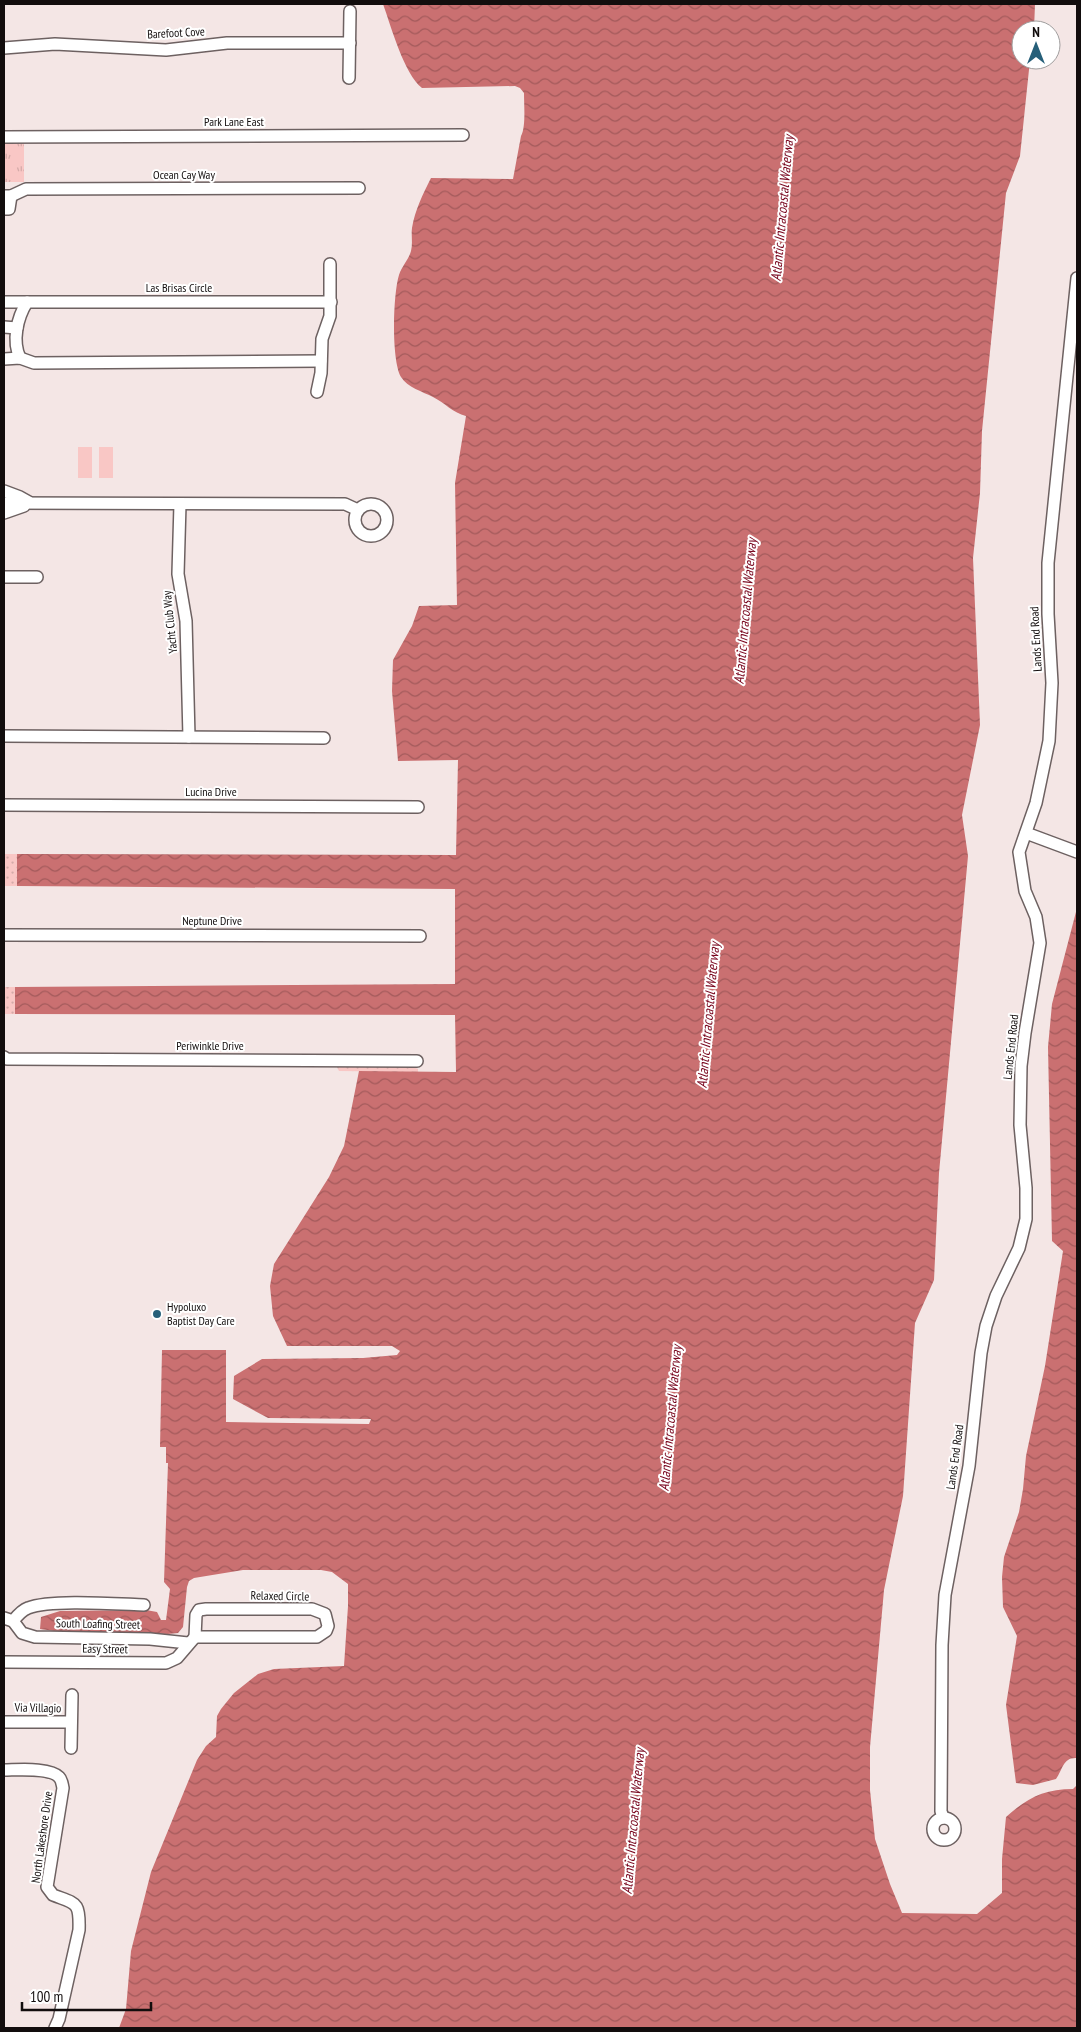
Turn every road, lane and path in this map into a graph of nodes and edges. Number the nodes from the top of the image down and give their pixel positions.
1 (350, 11) dead end
2 (350, 43) junction
3 (4, 48) edge
4 (349, 78) dead end
5 (463, 135) dead end
6 (4, 137) edge
7 (359, 188) dead end
8 (7, 196) edge
9 (6, 209) edge
10 (330, 264) dead end
11 (1077, 278) edge
12 (1076, 294) edge
13 (4, 302) edge
14 (26, 302) junction
15 (330, 302) junction
16 (4, 327) edge
17 (17, 333) junction
18 (4, 338) edge
19 (20, 358) junction
20 (4, 359) edge
21 (321, 361) junction
22 (317, 392) dead end
23 (4, 491) edge
24 (4, 503) edge
25 (30, 503) junction
26 (180, 504) junction
27 (358, 510) dead end
28 (4, 513) edge
29 (4, 577) edge
30 (37, 578) dead end
31 (4, 736) edge
32 (190, 737) junction
33 (324, 738) dead end
34 (4, 805) edge
35 (418, 807) dead end
36 (1026, 833) junction
37 (1077, 852) edge
38 (4, 934) edge
39 (420, 936) dead end
40 (4, 1057) edge
41 (417, 1061) dead end
42 (144, 1604) dead end
43 (8, 1619) edge
44 (192, 1640) junction
45 (4, 1662) edge
46 (72, 1695) dead end
47 (4, 1722) edge
48 (71, 1722) junction
49 (71, 1748) dead end
50 (4, 1770) edge
51 (943, 1818) dead end
52 (55, 2028) edge

1 - 2 street
2 - 3 street, Barefoot Cove
2 - 4 street
5 - 6 street, Park Lane East
7 - 8 street, Ocean Cay Way
8 - 9 street, Ocean Cay Way
10 - 15 street
11 - 12 street, Lands End Road
12 - 36 street, Lands End Road
13 - 14 street, Las Brisas Circle
14 - 15 street, Las Brisas Circle
14 - 17 street
15 - 21 street
16 - 17 street
17 - 18 street
17 - 19 street
19 - 20 street
19 - 21 street
21 - 22 street
23 - 25 street
24 - 25 street
25 - 26 street
25 - 28 street
26 - 27 street
26 - 32 street, Yacht Club Way
29 - 30 street
31 - 32 street
32 - 33 street
34 - 35 street, Lucina Drive
36 - 37 street
36 - 51 street, Lands End Road
38 - 39 street, Neptune Drive
40 - 41 street, Periwinkle Drive
42 - 43 street, South Loafing Street
43 - 44 street, South Loafing Street
44 - 44 street, Relaxed Circle
44 - 45 street, Easy Street
46 - 48 street, Via Villagio
47 - 48 street, Via Villagio
48 - 49 street, Via Villagio
50 - 52 street, North Lakeshore Drive

